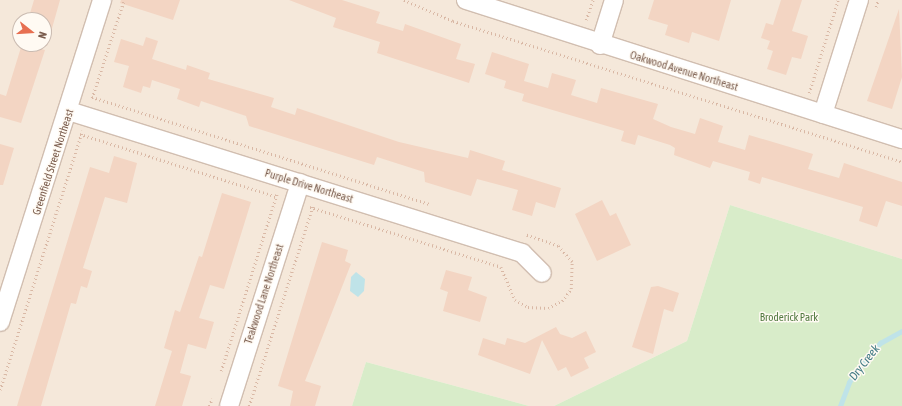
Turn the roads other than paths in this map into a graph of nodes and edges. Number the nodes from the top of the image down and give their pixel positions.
1 (102, 0) edge
2 (466, 0) edge
3 (614, 0) edge
4 (859, 0) edge
5 (600, 45) junction
6 (69, 111) junction
7 (823, 114) junction
8 (902, 139) edge
9 (300, 183) junction
10 (542, 273) dead end
11 (0, 322) edge
12 (229, 406) edge

1 - 6 street, Greenfield Street Northeast
2 - 5 street, Oakwood Avenue Northeast
3 - 5 street
4 - 7 street
5 - 7 street, Oakwood Avenue Northeast
6 - 9 street, Purple Drive Northeast
6 - 11 street, Greenfield Street Northeast
7 - 8 street, Oakwood Avenue Northeast
9 - 10 street, Purple Drive Northeast
9 - 12 street, Teakwood Lane Northeast

